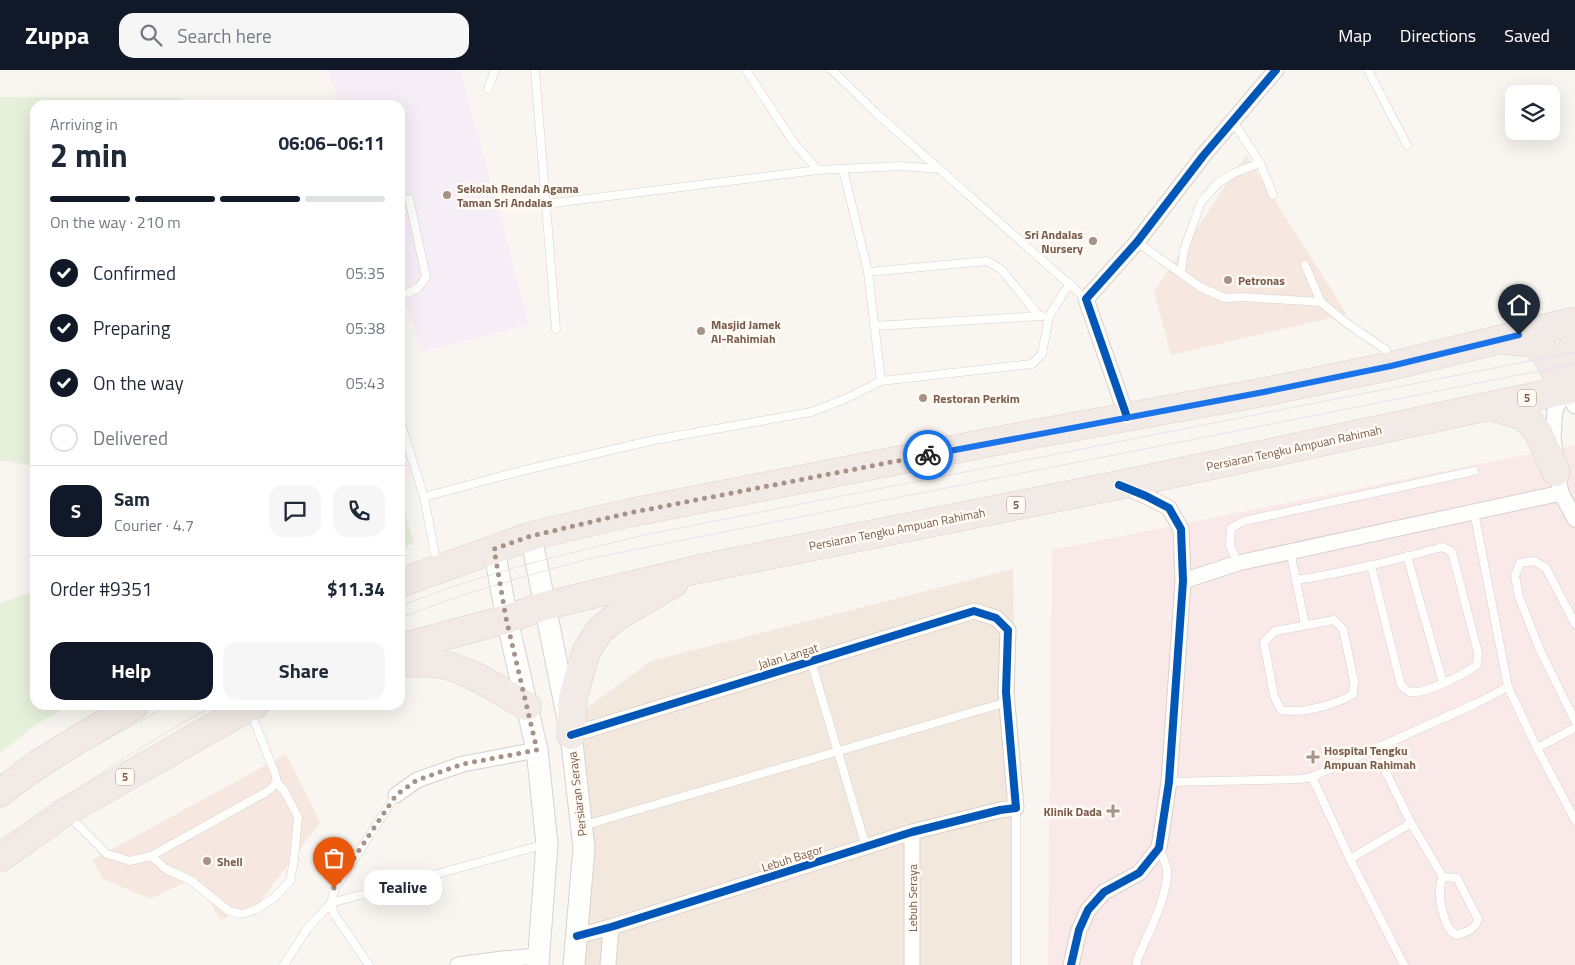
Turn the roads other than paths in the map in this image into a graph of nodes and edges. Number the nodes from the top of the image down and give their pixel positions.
1 (495, 70) edge
2 (535, 70) edge
3 (746, 70) edge
4 (832, 70) edge
5 (1276, 70) edge
6 (1368, 70) edge
7 (488, 89) dead end
8 (1232, 120) junction
9 (1407, 145) dead end
10 (1260, 164) junction
11 (843, 169) junction
12 (940, 169) junction
13 (818, 170) junction
14 (1272, 194) dead end
15 (409, 198) dead end
16 (546, 204) junction
17 (1138, 242) junction
18 (1305, 265) dead end
19 (868, 272) junction
20 (1181, 273) junction
21 (1070, 283) junction
22 (405, 294) edge
23 (1086, 299) junction
24 (1321, 302) junction
25 (1039, 316) junction
26 (1048, 316) junction
27 (1575, 321) edge
28 (874, 326) junction
29 (556, 329) dead end
30 (1501, 339) junction
31 (1575, 343) edge
32 (1391, 366) junction
33 (881, 381) junction
34 (1572, 395) edge
35 (1489, 406) junction
36 (1127, 417) junction
37 (405, 437) edge
38 (1474, 471) dead end
39 (1559, 483) junction
40 (1118, 485) junction
41 (424, 497) junction
42 (1474, 512) junction
43 (1575, 519) edge
44 (531, 536) junction
45 (494, 549) junction
46 (1290, 552) junction
47 (1407, 556) junction
48 (1238, 563) junction
49 (1371, 565) junction
50 (698, 568) junction
51 (438, 569) junction
52 (1296, 580) junction
53 (405, 581) edge
54 (1184, 581) junction
55 (544, 606) junction
56 (506, 618) junction
57 (1575, 624) edge
58 (1305, 625) junction
59 (405, 647) edge
60 (811, 661) junction
61 (405, 663) edge
62 (1443, 683) junction
63 (1508, 687) junction
64 (1007, 702) junction
65 (527, 706) junction
66 (127, 710) edge
67 (245, 710) edge
68 (253, 710) edge
69 (1575, 721) edge
70 (1575, 728) edge
71 (570, 735) junction
72 (1537, 748) junction
73 (537, 750) junction
74 (837, 752) junction
75 (1384, 768) dead end
76 (1312, 778) junction
77 (277, 782) junction
78 (1169, 782) junction
79 (0, 793) edge
80 (396, 795) joint
81 (1016, 808) junction
82 (65, 812) junction
83 (1575, 820) edge
84 (1411, 823) junction
85 (581, 827) junction
86 (912, 832) junction
87 (547, 844) junction
88 (866, 847) junction
89 (1159, 848) junction
90 (150, 856) junction
91 (0, 858) edge
92 (1350, 859) junction
93 (1443, 877) junction
94 (331, 903) junction
95 (611, 927) junction
96 (577, 936) junction
97 (538, 960) edge
98 (284, 965) edge
99 (369, 965) edge
100 (458, 965) edge
101 (574, 965) edge
102 (608, 965) edge
103 (912, 965) edge
104 (1016, 965) edge
105 (1071, 965) edge
106 (1137, 965) edge
107 (1404, 965) edge

1 - 7 lane
2 - 16 lane
3 - 13 lane
4 - 12 lane
5 - 8 street
6 - 9 lane
8 - 10 lane
8 - 17 street
10 - 14 lane
10 - 20 lane
11 - 12 lane
11 - 13 lane
11 - 19 lane
12 - 21 lane
13 - 16 lane
15 - 22 lane
16 - 29 lane
17 - 20 lane
17 - 23 street
18 - 24 lane
19 - 25 lane
19 - 28 lane
20 - 24 lane
21 - 23 lane
21 - 26 lane
23 - 36 street
24 - 32 lane
25 - 26 lane
25 - 28 lane
26 - 33 lane
27 - 30 highway
28 - 33 lane
30 - 32 highway
30 - 34 highway
31 - 34 highway
32 - 36 highway
33 - 41 lane
34 - 35 highway, Persiaran Tengku Ampuan Rahimah / 5
34 - 39 street
35 - 39 highway
35 - 40 highway, Persiaran Tengku Ampuan Rahimah / 5
36 - 44 highway
37 - 41 lane
38 - 48 lane
39 - 42 street
39 - 43 street
40 - 50 highway, Persiaran Tengku Ampuan Rahimah / 5
40 - 54 street
41 - 51 lane
42 - 46 street
42 - 63 lane
44 - 45 highway
44 - 55 main road, Persiaran Seraya
45 - 51 highway
45 - 56 main road
46 - 48 street
46 - 52 lane
47 - 49 lane
47 - 62 lane
47 - 62 lane
48 - 54 street
49 - 52 lane
49 - 62 lane
50 - 55 highway, Persiaran Tengku Ampuan Rahimah / 5
50 - 71 highway
51 - 53 highway
52 - 58 lane
54 - 78 street
55 - 56 highway, Persiaran Tengku Ampuan Rahimah / 5
55 - 71 main road, Persiaran Seraya
56 - 59 highway, Persiaran Tengku Ampuan Rahimah / 5
56 - 65 main road
57 - 69 lane
58 - 58 lane
60 - 64 street, Jalan Langat
60 - 71 street, Jalan Langat
60 - 74 lane
61 - 65 highway
63 - 72 lane
63 - 76 lane
64 - 74 lane
64 - 81 street
65 - 73 main road
66 - 79 highway
67 - 82 highway, 5
68 - 77 lane
70 - 72 lane
71 - 85 main road, Persiaran Seraya
72 - 83 lane
73 - 80 street
73 - 87 main road
74 - 85 lane
74 - 88 lane
75 - 84 lane
76 - 78 lane
76 - 92 lane
77 - 90 lane
77 - 90 lane
78 - 89 street
80 - 94 lane
81 - 86 street, Lebuh Bagor
81 - 104 lane
82 - 90 lane
82 - 91 highway, 5
84 - 92 lane
84 - 93 lane
85 - 96 main road, Persiaran Seraya
86 - 88 street, Lebuh Bagor
86 - 103 street, Lebuh Seraya
87 - 94 lane
87 - 97 main road
88 - 95 street, Lebuh Bagor
89 - 105 street
89 - 106 lane
92 - 107 lane
93 - 93 lane
94 - 98 lane
94 - 99 lane
95 - 96 street, Lebuh Bagor
95 - 102 street
96 - 101 main road, Persiaran Seraya
97 - 100 street

